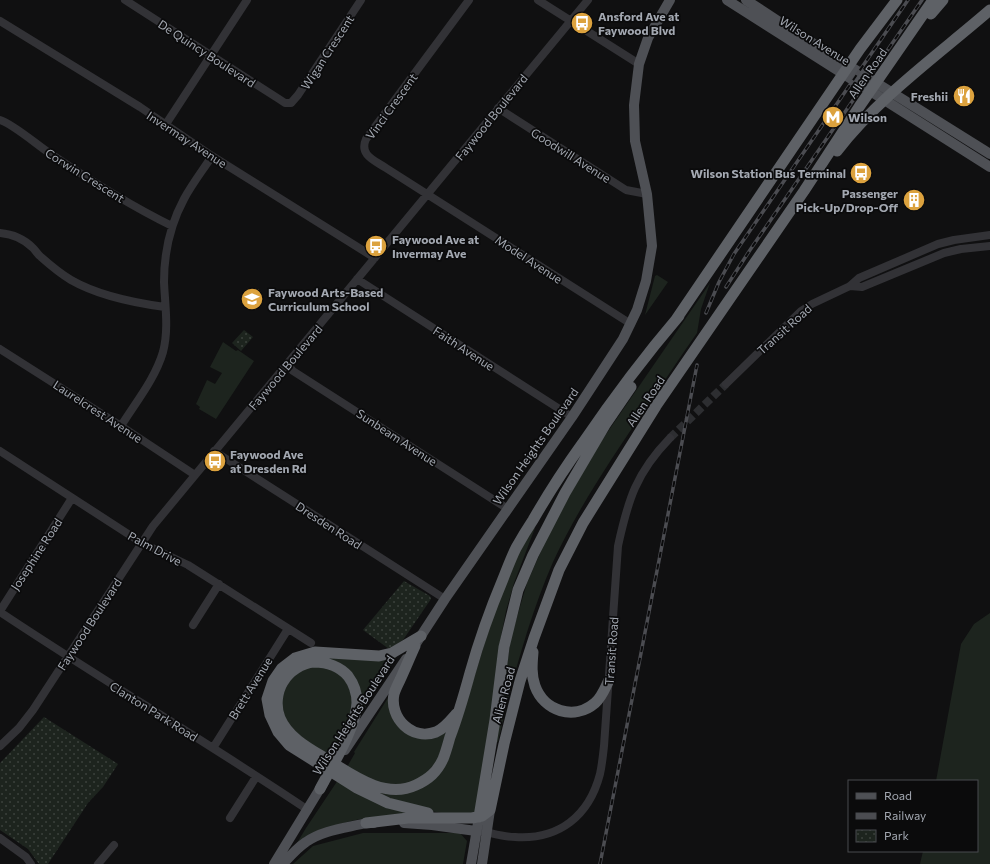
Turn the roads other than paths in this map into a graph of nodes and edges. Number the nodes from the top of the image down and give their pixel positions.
1 (124, 0) edge
2 (247, 0) edge
3 (361, 0) edge
4 (469, 0) edge
5 (538, 0) edge
6 (588, 0) edge
7 (670, 0) edge
8 (727, 0) edge
9 (746, 0) edge
10 (888, 0) edge
11 (897, 0) edge
12 (933, 0) edge
13 (943, 0) edge
14 (990, 10) edge
15 (990, 14) edge
16 (0, 21) edge
17 (571, 21) junction
18 (973, 25) junction
19 (902, 45) junction
20 (860, 49) junction
21 (210, 55) junction
22 (639, 64) junction
23 (290, 103) joint
24 (498, 108) junction
25 (0, 120) edge
26 (166, 124) junction
27 (990, 154) edge
28 (212, 156) junction
29 (990, 167) edge
30 (804, 191) junction
31 (428, 194) junction
32 (647, 194) junction
33 (172, 226) junction
34 (0, 233) edge
35 (990, 236) edge
36 (990, 246) edge
37 (375, 258) junction
38 (357, 279) junction
39 (850, 286) junction
40 (165, 307) junction
41 (679, 316) junction
42 (631, 324) junction
43 (0, 349) edge
44 (287, 364) junction
45 (726, 384) tunnel mouth
46 (572, 417) junction
47 (122, 426) junction
48 (670, 438) tunnel mouth
49 (0, 451) edge
50 (214, 451) junction
51 (195, 475) junction
52 (72, 498) junction
53 (508, 509) junction
54 (142, 543) junction
55 (219, 584) junction
56 (445, 599) junction
57 (0, 611) edge
58 (193, 624) dead end
59 (288, 628) junction
60 (534, 638) junction
61 (418, 641) junction
62 (311, 643) dead end
63 (68, 657) junction
64 (609, 680) junction
65 (460, 710) junction
66 (0, 746) edge
67 (344, 747) junction
68 (213, 748) junction
69 (256, 776) junction
70 (320, 789) joint
71 (308, 810) junction
72 (490, 810) junction
73 (479, 817) junction
74 (230, 818) dead end
75 (449, 818) junction
76 (366, 823) junction
77 (476, 830) junction
78 (487, 832) junction
79 (0, 838) edge
80 (114, 845) dead end
81 (31, 864) edge
82 (98, 864) edge
83 (274, 864) edge
84 (283, 864) edge
85 (471, 864) edge
86 (482, 864) edge

1 - 21 street, De Quincy Boulevard
2 - 21 street
3 - 23 street, Wigan Crescent
4 - 31 street, Vinci Crescent
5 - 17 street
6 - 17 street, Faywood Boulevard
7 - 22 main road, Wilson Heights Boulevard
8 - 29 main road, Wilson Avenue
9 - 27 main road, Wilson Avenue
10 - 20 highway
11 - 20 highway, Allen Road
12 - 19 highway, Allen Road
13 - 19 highway
14 - 18 highway
15 - 18 highway
16 - 26 street, Invermay Avenue
17 - 22 street
17 - 24 street, Faywood Boulevard
18 - 30 highway
19 - 30 highway, Allen Road
20 - 41 highway, Allen Road
21 - 23 street, De Quincy Boulevard
21 - 26 street
22 - 32 main road, Wilson Heights Boulevard
24 - 31 street, Faywood Boulevard
24 - 32 street, Goodwill Avenue
25 - 33 street, Corwin Crescent
26 - 28 street, Invermay Avenue
28 - 33 street
28 - 37 street, Invermay Avenue
30 - 60 highway, Allen Road
31 - 37 street, Faywood Boulevard
31 - 42 street, Model Avenue
32 - 42 main road, Wilson Heights Boulevard
33 - 40 street
34 - 40 street
35 - 39 street, Transit Road
36 - 39 street, Transit Road
37 - 38 street, Faywood Boulevard
38 - 44 street, Faywood Boulevard
38 - 46 street, Faith Avenue
39 - 45 street, Transit Road
40 - 47 street
41 - 65 highway
41 - 73 highway, Allen Road
42 - 46 main road, Wilson Heights Boulevard
43 - 47 street, Laurelcrest Avenue
44 - 50 street, Faywood Boulevard
44 - 53 street, Sunbeam Avenue
46 - 53 main road, Wilson Heights Boulevard
47 - 51 street, Laurelcrest Avenue
48 - 64 street, Transit Road
49 - 52 street, Palm Drive
50 - 51 street, Faywood Boulevard
50 - 56 street, Dresden Road
51 - 54 street, Faywood Boulevard
52 - 54 street, Palm Drive
52 - 57 street, Josephine Road
53 - 56 main road, Wilson Heights Boulevard
54 - 55 street, Palm Drive
54 - 63 street, Faywood Boulevard
55 - 58 street
55 - 59 street, Palm Drive
56 - 61 main road, Wilson Heights Boulevard
57 - 63 street, Clanton Park Road
59 - 62 street, Palm Drive
59 - 68 street, Brett Avenue
60 - 64 highway
60 - 72 highway, Allen Road
61 - 65 highway
61 - 67 main road, Wilson Heights Boulevard
61 - 75 highway
63 - 66 street, Faywood Boulevard
63 - 68 street, Clanton Park Road
64 - 78 street, Transit Road
65 - 67 highway
67 - 70 highway
68 - 69 street, Clanton Park Road
69 - 71 street, Clanton Park Road
69 - 74 street
70 - 71 main road, Wilson Heights Boulevard
71 - 83 main road, Wilson Heights Boulevard
72 - 73 highway
72 - 78 main road, Allen Road
73 - 75 highway
73 - 77 main road, Allen Road
75 - 76 highway
76 - 77 main road
76 - 84 main road
77 - 78 street, Transit Road
77 - 85 main road, Allen Road
78 - 86 main road, Allen Road
79 - 81 street
80 - 82 street

